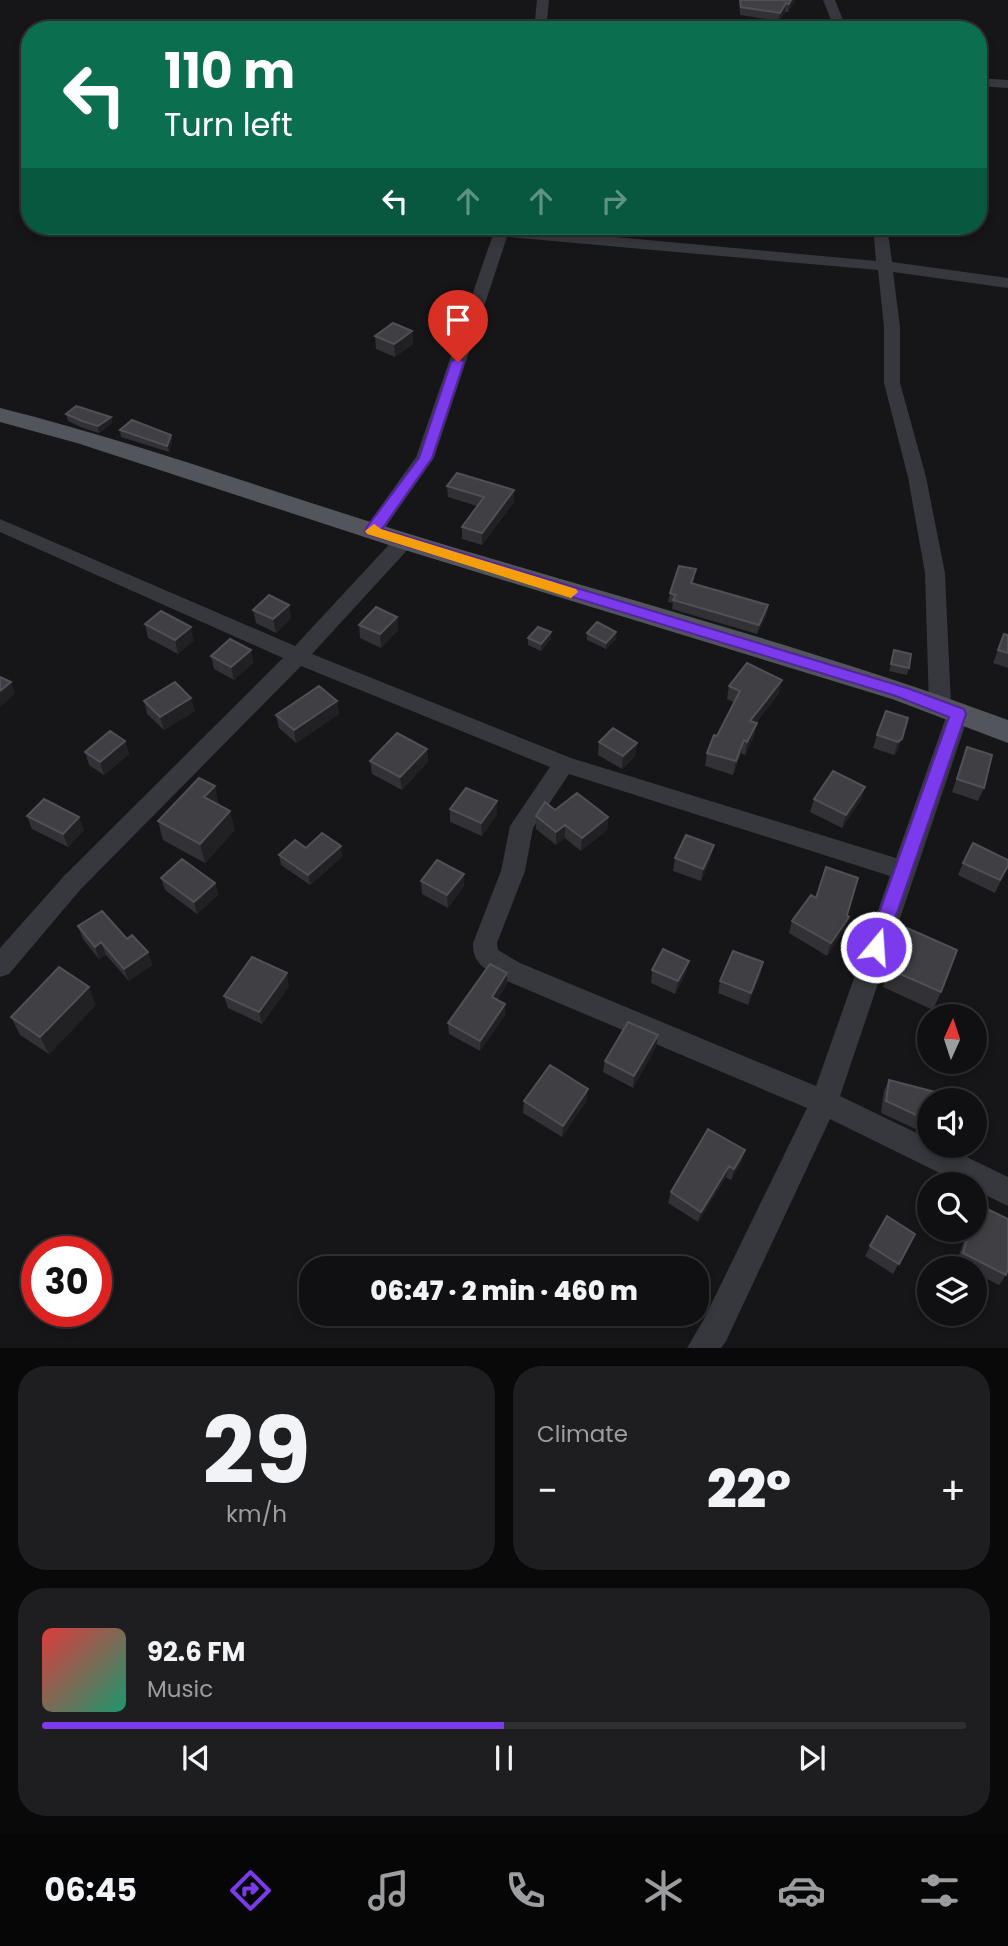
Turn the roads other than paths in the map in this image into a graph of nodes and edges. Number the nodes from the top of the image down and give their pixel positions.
1 (542, 0) edge
2 (829, 0) edge
3 (541, 21) edge
4 (837, 21) edge
5 (987, 83) edge
6 (1008, 84) edge
7 (500, 235) edge
8 (564, 235) edge
9 (881, 235) edge
10 (884, 266) junction
11 (1008, 284) edge
12 (0, 415) edge
13 (0, 526) edge
14 (373, 531) junction
15 (404, 541) junction
16 (298, 656) junction
17 (949, 710) junction
18 (1008, 732) edge
19 (564, 764) junction
20 (902, 870) junction
21 (0, 966) edge
22 (824, 1102) junction
23 (1008, 1192) edge
24 (702, 1348) edge

1 - 3 street
2 - 4 street
5 - 6 street
7 - 14 street
8 - 10 street
9 - 10 street
10 - 11 street
10 - 17 street
12 - 14 main road
13 - 16 street
14 - 15 main road
15 - 16 street
15 - 17 main road
16 - 19 street
16 - 21 street
17 - 18 main road
17 - 20 street
19 - 20 street
19 - 22 street
20 - 22 street
22 - 23 street
22 - 24 street

